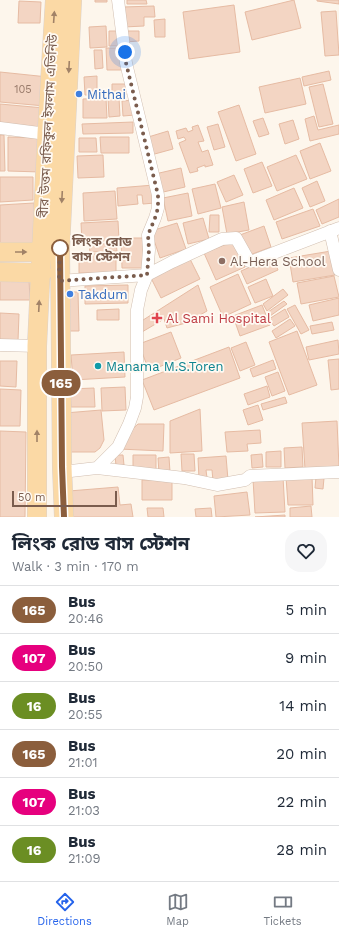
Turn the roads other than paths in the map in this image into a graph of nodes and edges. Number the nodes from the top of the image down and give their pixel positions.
1 (55, 0) edge
2 (72, 0) edge
3 (118, 0) edge
4 (0, 128) edge
5 (47, 134) junction
6 (334, 229) edge
7 (51, 250) junction
8 (0, 252) edge
9 (339, 270) edge
10 (0, 272) edge
11 (42, 273) junction
12 (147, 275) junction
13 (59, 281) junction
14 (0, 345) edge
15 (37, 346) junction
16 (97, 468) junction
17 (37, 469) junction
18 (62, 470) junction
19 (339, 472) edge
20 (37, 517) edge
21 (64, 517) edge

5 -> 1 main road, বীর উত্তম রফিকুল ইসলাম এভিনিউ
2 -> 7 main road, বীর উত্তম রফিকুল ইসলাম এভিনিউ
3 - 12 street
4 - 5 street
5 - 7 main road, বীর উত্তম রফিকুল ইসলাম এভিনিউ
6 - 9 street
6 - 12 street
8 -> 7 main road
7 - 11 main road
7 - 13 main road
10 - 11 main road
15 -> 11 main road
12 - 13 street
12 - 16 street
13 - 18 main road
14 - 15 street
17 -> 15 main road
16 - 18 street
16 - 19 street
17 - 18 main road
17 - 20 main road
18 - 21 main road

